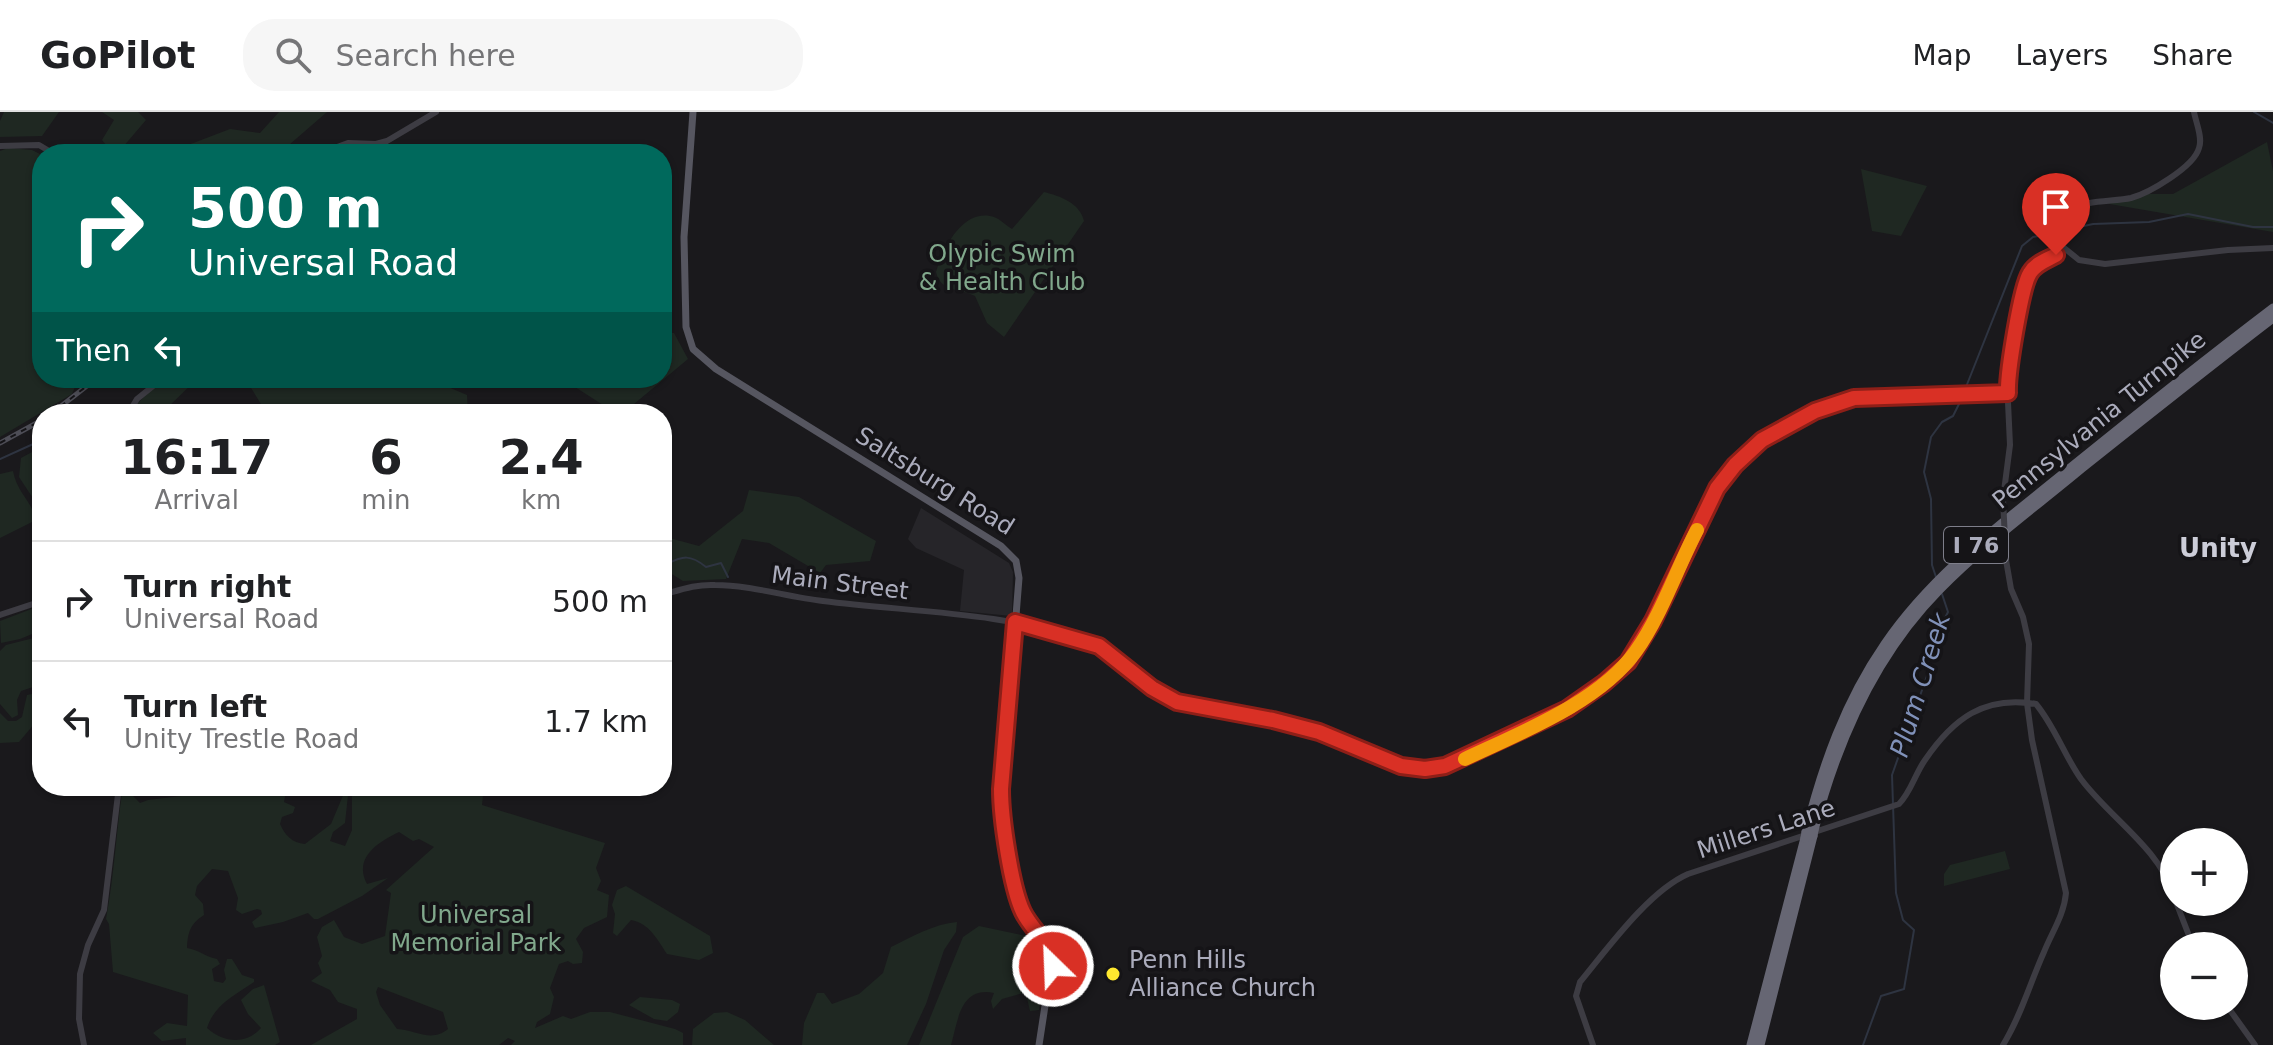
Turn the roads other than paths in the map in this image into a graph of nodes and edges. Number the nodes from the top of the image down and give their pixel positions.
1 (436, 112) edge
2 (693, 112) edge
3 (2194, 112) edge
4 (345, 144) edge
5 (370, 144) edge
6 (370, 144) edge
7 (32, 145) edge
8 (0, 146) edge
9 (2273, 248) edge
10 (2065, 250) junction
11 (2273, 308) edge
12 (2273, 318) edge
13 (2244, 334) junction
14 (151, 388) edge
15 (2008, 393) junction
16 (134, 404) edge
17 (672, 592) edge
18 (32, 604) edge
19 (0, 615) edge
20 (1015, 622) junction
21 (2027, 703) junction
22 (118, 796) edge
23 (1809, 834) junction
24 (2160, 867) edge
25 (2237, 1020) edge
26 (84, 1045) edge
27 (1039, 1045) edge
28 (1593, 1045) edge
29 (1751, 1045) edge
30 (1760, 1045) edge
31 (2003, 1045) edge
32 (2255, 1045) edge

1 - 6 street
2 - 20 main road, Saltsburg Road
3 - 10 street
4 - 5 street
7 - 8 street
9 - 10 street
10 - 15 street
11 - 13 highway, Pennsylvania Turnpike / I 76
12 - 13 highway, Pennsylvania Turnpike / I 76
13 - 23 highway, Pennsylvania Turnpike / I 76
14 - 16 street
15 - 20 street, Main Street
15 - 21 street, bridge
17 - 20 street, Main Street
18 - 19 street
20 - 27 main road, Saltsburg Road
21 - 24 street
21 - 28 street, Millers Lane
21 - 31 street
22 - 26 street
23 - 29 highway, Pennsylvania Turnpike / I 76
23 - 30 highway, Pennsylvania Turnpike / I 76
25 - 32 street

